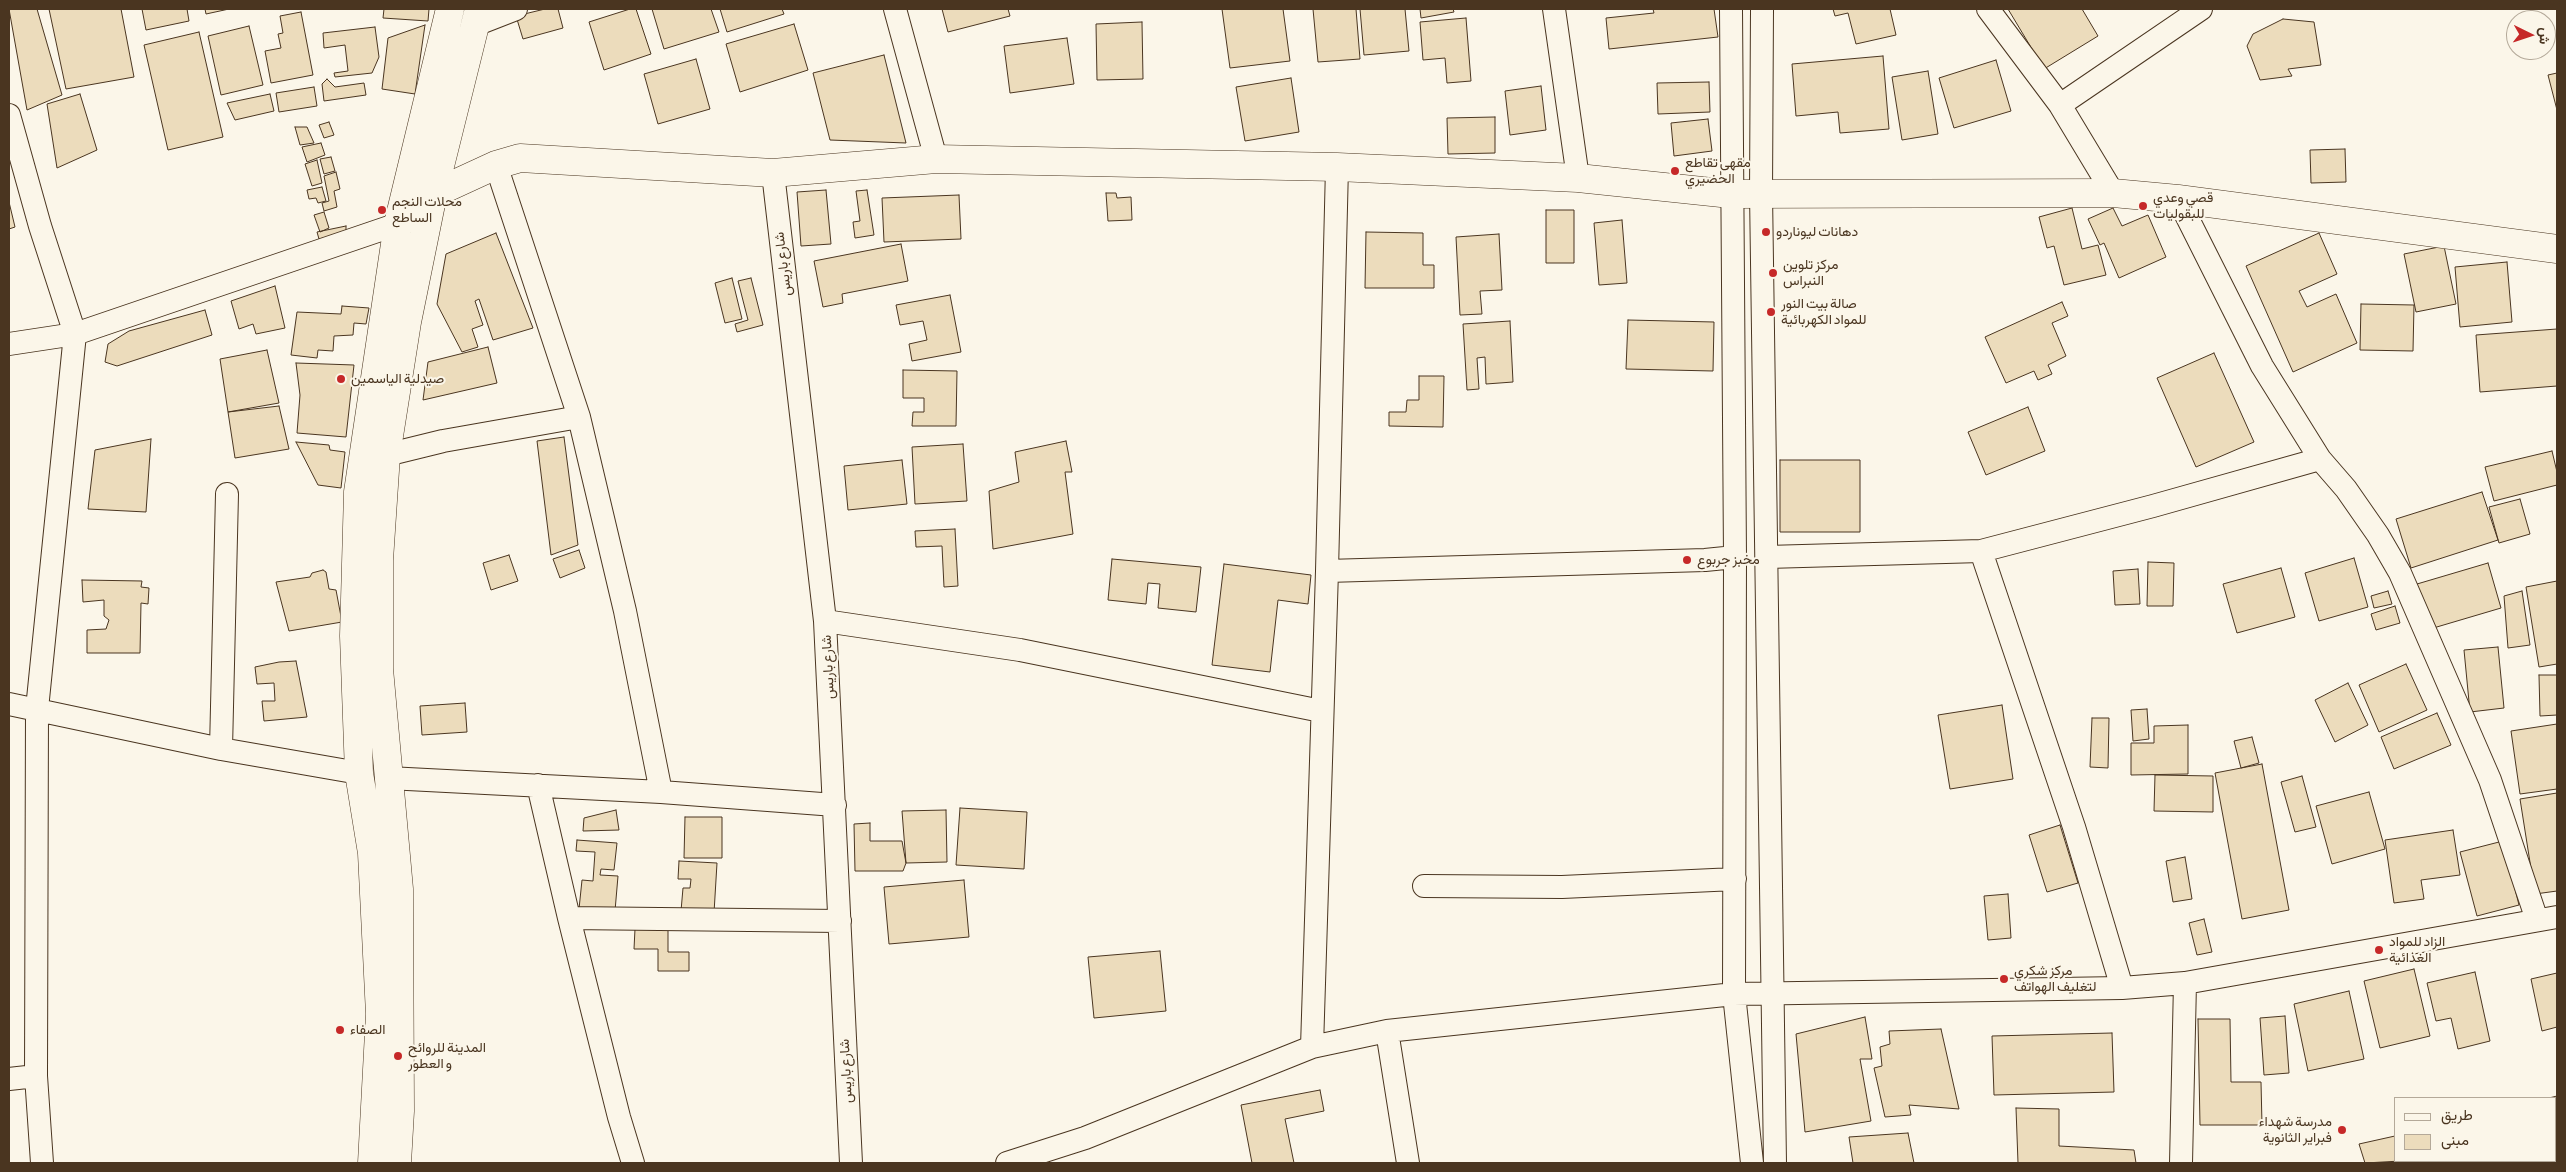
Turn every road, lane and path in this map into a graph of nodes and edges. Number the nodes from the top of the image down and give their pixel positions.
1 (450, 9) edge
2 (516, 9) edge
3 (895, 9) edge
4 (1554, 9) edge
5 (1731, 9) edge
6 (1762, 9) edge
7 (1988, 9) edge
8 (2200, 9) edge
9 (477, 17) edge
10 (2060, 105) junction
11 (9, 122) edge
12 (936, 159) junction
13 (496, 165) junction
14 (1337, 167) junction
15 (773, 173) junction
16 (1578, 178) junction
17 (1761, 193) junction
18 (433, 194) junction
19 (1731, 194) junction
20 (2114, 194) junction
21 (2178, 199) junction
22 (398, 224) junction
23 (2557, 250) edge
24 (75, 334) junction
25 (9, 344) edge
26 (579, 417) junction
27 (386, 455) junction
28 (2320, 459) junction
29 (226, 494) dead end
30 (1981, 551) junction
31 (1735, 557) junction
32 (1767, 557) junction
33 (1327, 571) junction
34 (825, 621) junction
35 (9, 704) edge
36 (37, 709) junction
37 (1321, 711) junction
38 (221, 749) junction
39 (359, 773) junction
40 (388, 778) junction
41 (538, 786) junction
42 (661, 792) junction
43 (835, 805) junction
44 (1735, 879) junction
45 (1424, 886) dead end
46 (569, 918) junction
47 (2547, 919) edge
48 (840, 921) junction
49 (2185, 983) junction
50 (2122, 988) junction
51 (1771, 993) junction
52 (1734, 994) junction
53 (1387, 1032) junction
54 (1312, 1047) junction
55 (36, 1076) junction
56 (9, 1079) edge
57 (42, 1163) edge
58 (372, 1163) edge
59 (396, 1163) edge
60 (633, 1163) edge
61 (851, 1163) edge
62 (1007, 1163) edge
63 (1408, 1163) edge
64 (1752, 1163) edge
65 (1775, 1163) edge
66 (2181, 1163) edge

1 - 22 street
2 - 9 street
3 - 12 street
4 - 16 street
5 - 19 street
6 - 17 street
7 - 10 street
8 - 10 street
9 - 18 street
10 - 20 street
11 - 24 street
12 - 14 street
12 - 15 street
13 - 15 street
13 - 18 street
13 - 26 street
14 - 16 street
14 - 33 street
15 - 34 street, شارع باريس
16 - 19 street
17 - 19 street
17 - 20 street
17 - 32 street
18 - 22 street
18 - 27 street
19 - 31 street
20 - 21 street
21 - 23 street
21 - 28 street
22 - 24 street
22 - 39 street
24 - 25 street
24 - 36 street
26 - 27 street
26 - 42 street
27 - 40 street
28 - 30 street
28 - 47 street
29 - 38 street
30 - 32 street
30 - 50 street
31 - 33 street
31 - 44 street
32 - 51 street
33 - 37 street
34 - 37 street
34 - 43 street, شارع باريس
35 - 36 street
36 - 38 street
36 - 55 street
37 - 54 street
38 - 39 street
39 - 58 street
40 - 41 street
40 - 59 street
41 - 42 street
41 - 46 street
42 - 43 street
43 - 48 street, شارع باريس
44 - 45 street
44 - 52 street
46 - 48 street
46 - 60 street
47 - 49 street
48 - 61 street, شارع باريس
49 - 50 street
49 - 66 street
50 - 51 street
51 - 52 street
51 - 65 street
52 - 53 street
52 - 64 street
53 - 54 street
53 - 63 street
54 - 62 street
55 - 56 street
55 - 57 street

